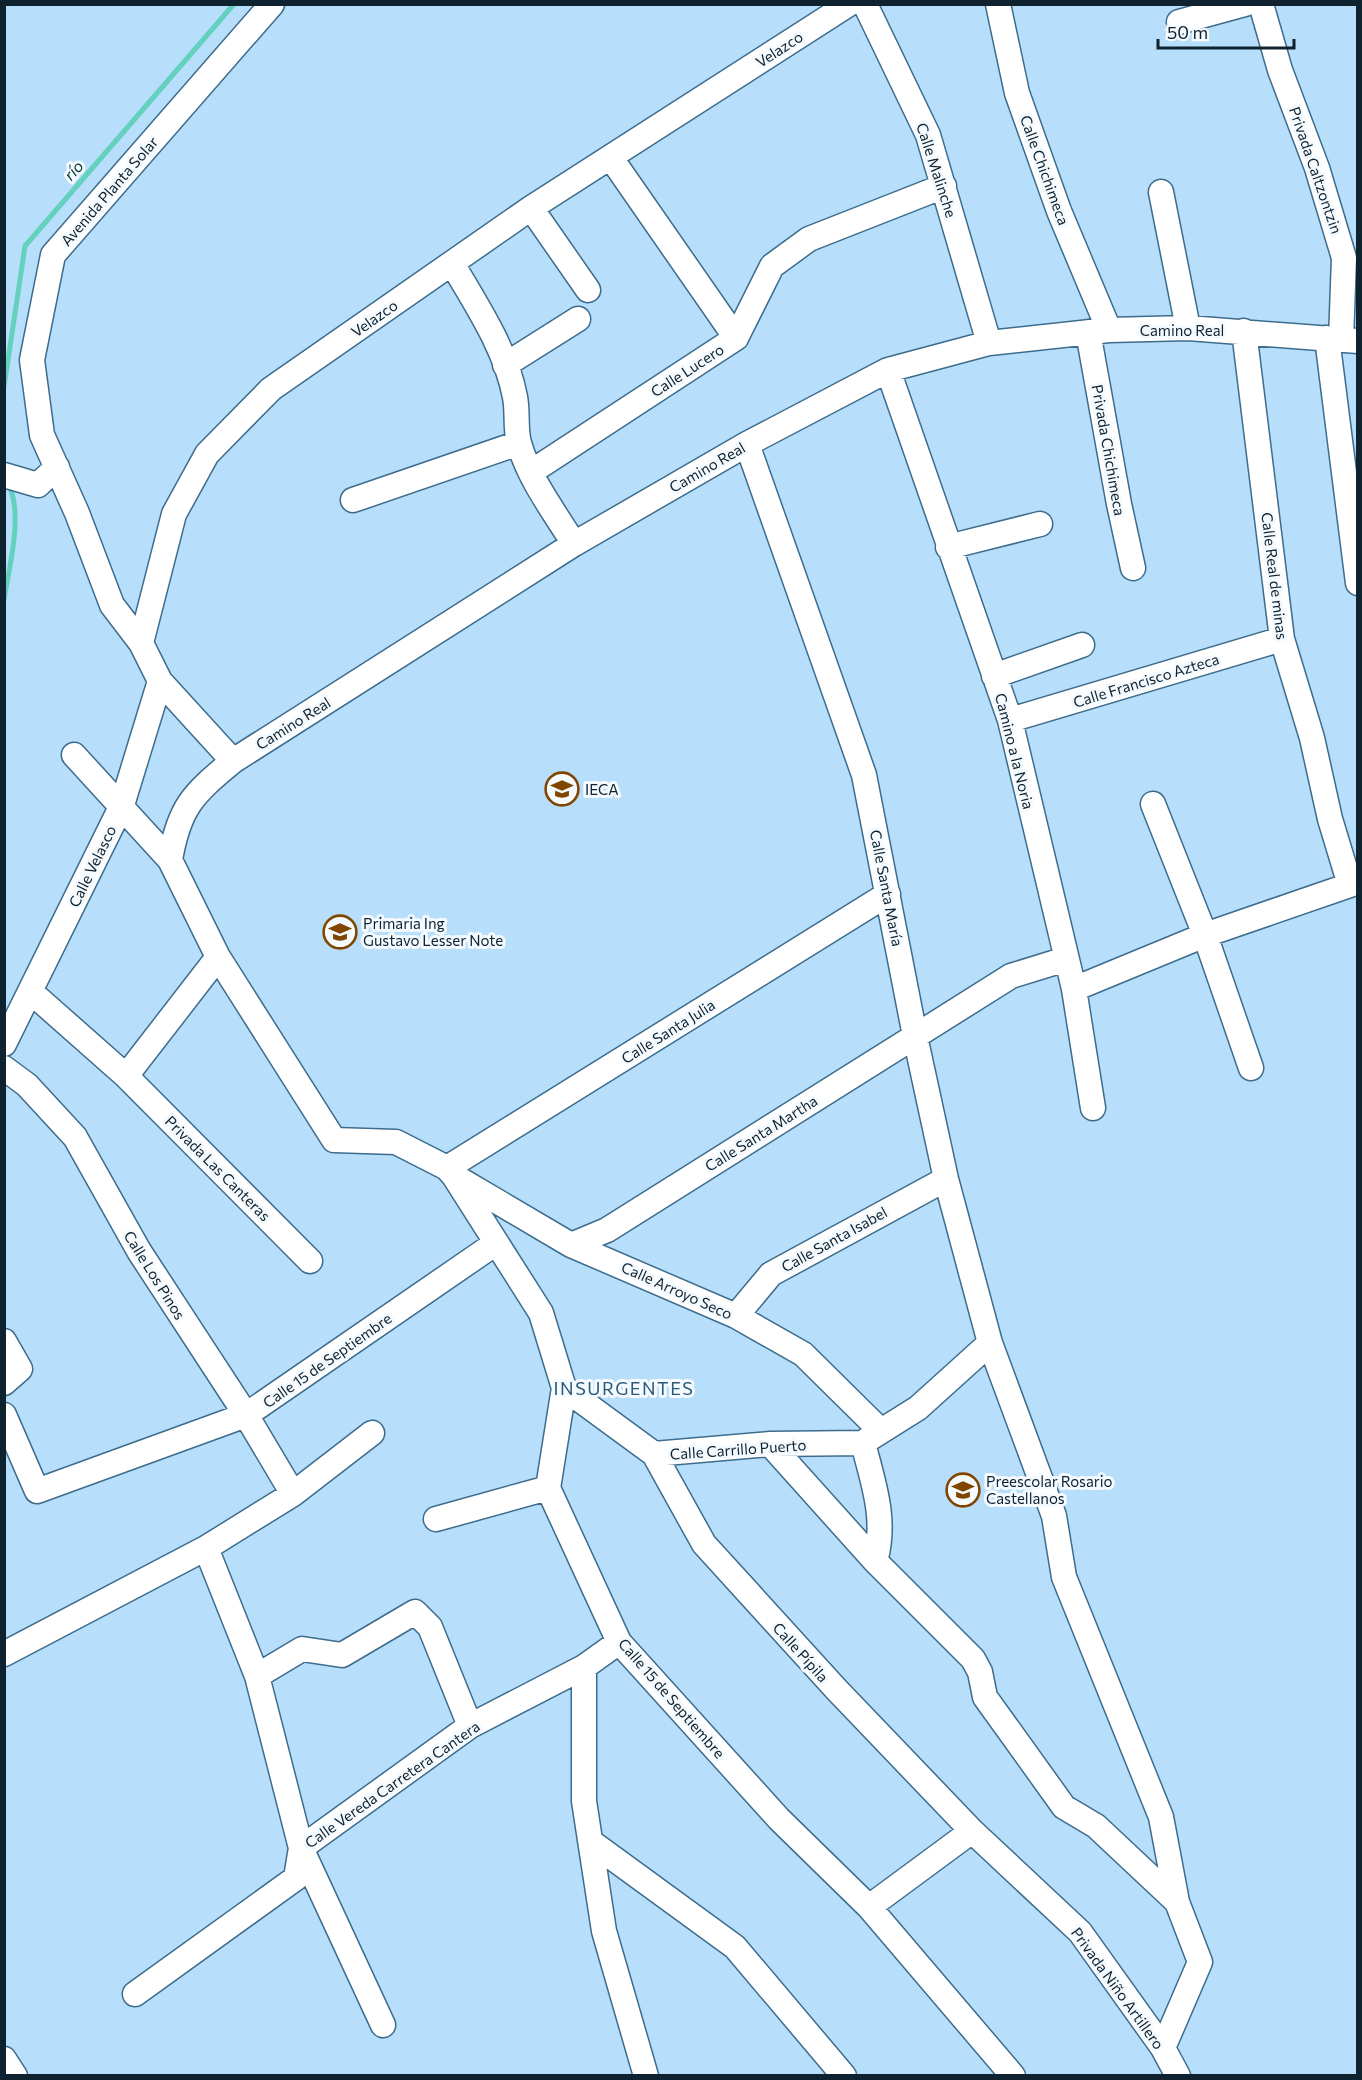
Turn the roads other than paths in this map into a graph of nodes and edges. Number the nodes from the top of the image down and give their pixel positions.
1 (272, 4) edge
2 (849, 4) edge
3 (866, 4) edge
4 (998, 4) edge
5 (1245, 4) edge
6 (1261, 4) edge
7 (1179, 22) dead end
8 (611, 158) junction
9 (944, 186) junction
10 (1161, 192) dead end
11 (531, 208) junction
12 (453, 265) junction
13 (588, 290) dead end
14 (578, 319) dead end
15 (1188, 328) junction
16 (1099, 331) junction
17 (1244, 331) junction
18 (736, 338) junction
19 (1342, 340) edge
20 (988, 343) junction
21 (505, 365) junction
22 (888, 370) junction
23 (519, 442) junction
24 (747, 444) junction
25 (57, 467) junction
26 (531, 472) junction
27 (4, 476) edge
28 (353, 500) dead end
29 (1040, 524) dead end
30 (574, 544) junction
31 (948, 547) junction
32 (1133, 568) dead end
33 (1358, 583) edge
34 (1282, 639) junction
35 (141, 644) junction
36 (1082, 645) dead end
37 (994, 676) junction
38 (160, 681) junction
39 (1010, 720) junction
40 (74, 755) dead end
41 (233, 760) junction
42 (1153, 804) dead end
43 (122, 805) junction
44 (170, 860) junction
45 (888, 894) junction
46 (1205, 935) junction
47 (218, 957) junction
48 (1066, 959) junction
49 (1074, 989) junction
50 (31, 992) junction
51 (915, 1036) junction
52 (4, 1044) edge
53 (4, 1068) edge
54 (1251, 1068) dead end
55 (126, 1076) junction
56 (1093, 1108) dead end
57 (451, 1172) junction
58 (946, 1179) junction
59 (607, 1230) junction
60 (496, 1243) junction
61 (571, 1245) junction
62 (310, 1261) dead end
63 (613, 1263) junction
64 (736, 1316) junction
65 (4, 1341) edge
66 (990, 1343) junction
67 (4, 1383) edge
68 (564, 1388) junction
69 (4, 1415) edge
70 (246, 1415) junction
71 (372, 1433) dead end
72 (872, 1437) junction
73 (770, 1444) junction
74 (654, 1454) junction
75 (548, 1488) junction
76 (293, 1494) junction
77 (436, 1519) dead end
78 (206, 1548) junction
79 (875, 1561) junction
80 (619, 1642) junction
81 (4, 1654) edge
82 (584, 1667) junction
83 (257, 1676) junction
84 (470, 1726) junction
85 (972, 1831) junction
86 (591, 1842) junction
87 (301, 1848) junction
88 (1178, 1902) junction
89 (868, 1907) junction
90 (135, 1994) dead end
91 (384, 2025) dead end
92 (1163, 2048) junction
93 (4, 2059) edge
94 (15, 2076) edge
95 (646, 2076) edge
96 (844, 2076) edge
97 (1013, 2076) edge
98 (1178, 2076) edge

1 - 25 street, Avenida Planta Solar
2 - 8 street, Velazco
3 - 9 street, Calle Malinche
4 - 16 street, Calle Chichimeca
5 - 7 street
6 - 19 street, Privada Caltzontzin
8 - 11 street, Velazco
8 - 18 street
9 - 18 street, Calle Lucero
9 - 20 street, Calle Malinche
10 - 15 street
11 - 12 street, Velazco
11 - 13 street
12 - 21 street
12 - 35 street, Velazco
14 - 21 street
15 - 16 street, Camino Real
15 - 17 street, Camino Real
16 - 20 street, Camino Real
16 - 32 street, Privada Chichimeca
17 - 19 street, Camino Real
17 - 34 street, Calle Real de minas
18 - 26 street, Calle Lucero
19 - 33 street, Privada Caltzontzin
20 - 22 street, Camino Real
21 - 23 street
22 - 24 street, Camino Real
22 - 31 street, Camino a la Noria
23 - 26 street
23 - 28 street
24 - 30 street, Camino Real
24 - 45 street, Calle Santa María
25 - 27 street
25 - 35 street, Avenida Planta Solar
26 - 30 street
29 - 31 street
30 - 41 street, Camino Real
31 - 37 street, Camino a la Noria
34 - 39 street, Calle Francisco Azteca
34 - 46 street, Calle Real de minas
35 - 38 street
36 - 37 street
37 - 39 street, Camino a la Noria
38 - 41 street
38 - 43 street, Calle Velasco
39 - 48 street, Camino a la Noria
40 - 43 street
41 - 44 street, Camino Real
42 - 46 street
43 - 44 street
43 - 50 street, Calle Velasco
44 - 47 street
45 - 51 street, Calle Santa María
45 - 57 street, Calle Santa Julia
46 - 49 street
46 - 54 street
47 - 55 street
47 - 57 street
48 - 49 street, Camino a la Noria
48 - 51 street, Calle Santa Martha
49 - 56 street, Camino a la Noria
50 - 52 street, Calle Velasco
50 - 55 street, Privada Las Canteras
51 - 58 street, Calle Santa María
51 - 59 street, Calle Santa Martha
53 - 70 street, Calle Los Pinos
55 - 62 street, Privada Las Canteras
57 - 60 street
57 - 61 street, Calle Arroyo Seco
58 - 64 street, Calle Santa Isabel
58 - 66 street, Calle Santa María
59 - 61 street, Calle Santa Martha
59 - 63 street
60 - 68 street
60 - 70 street, Calle 15 de Septiembre
61 - 63 street, Calle Arroyo Seco
63 - 64 street, Calle Arroyo Seco
64 - 72 street, Calle Arroyo Seco
65 - 67 street
66 - 72 street
66 - 88 street, Calle Santa María
68 - 74 street, Calle Carrillo Puerto
68 - 75 street
69 - 70 street, Calle 15 de Septiembre
70 - 76 street, Calle Los Pinos
71 - 76 street
72 - 73 street, Calle Carrillo Puerto
72 - 79 street
73 - 74 street, Calle Carrillo Puerto
73 - 79 street
74 - 85 street, Calle Pípila
75 - 77 street
75 - 80 street, Calle 15 de Septiembre
76 - 78 street
78 - 81 street
78 - 83 street
79 - 88 street
80 - 82 street, Calle Vereda Carretera Cantera
80 - 89 street, Calle 15 de Septiembre
82 - 84 street, Calle Vereda Carretera Cantera
82 - 86 street
83 - 84 street
83 - 87 street
84 - 87 street, Calle Vereda Carretera Cantera
85 - 89 street
85 - 92 street, Privada Niño Artillero
86 - 95 street
86 - 96 street
87 - 90 street, Calle Vereda Carretera Cantera
87 - 91 street
88 - 92 street, Calle Santa María
89 - 97 street, Calle 15 de Septiembre
92 - 98 street, Privada Niño Artillero
93 - 94 street

